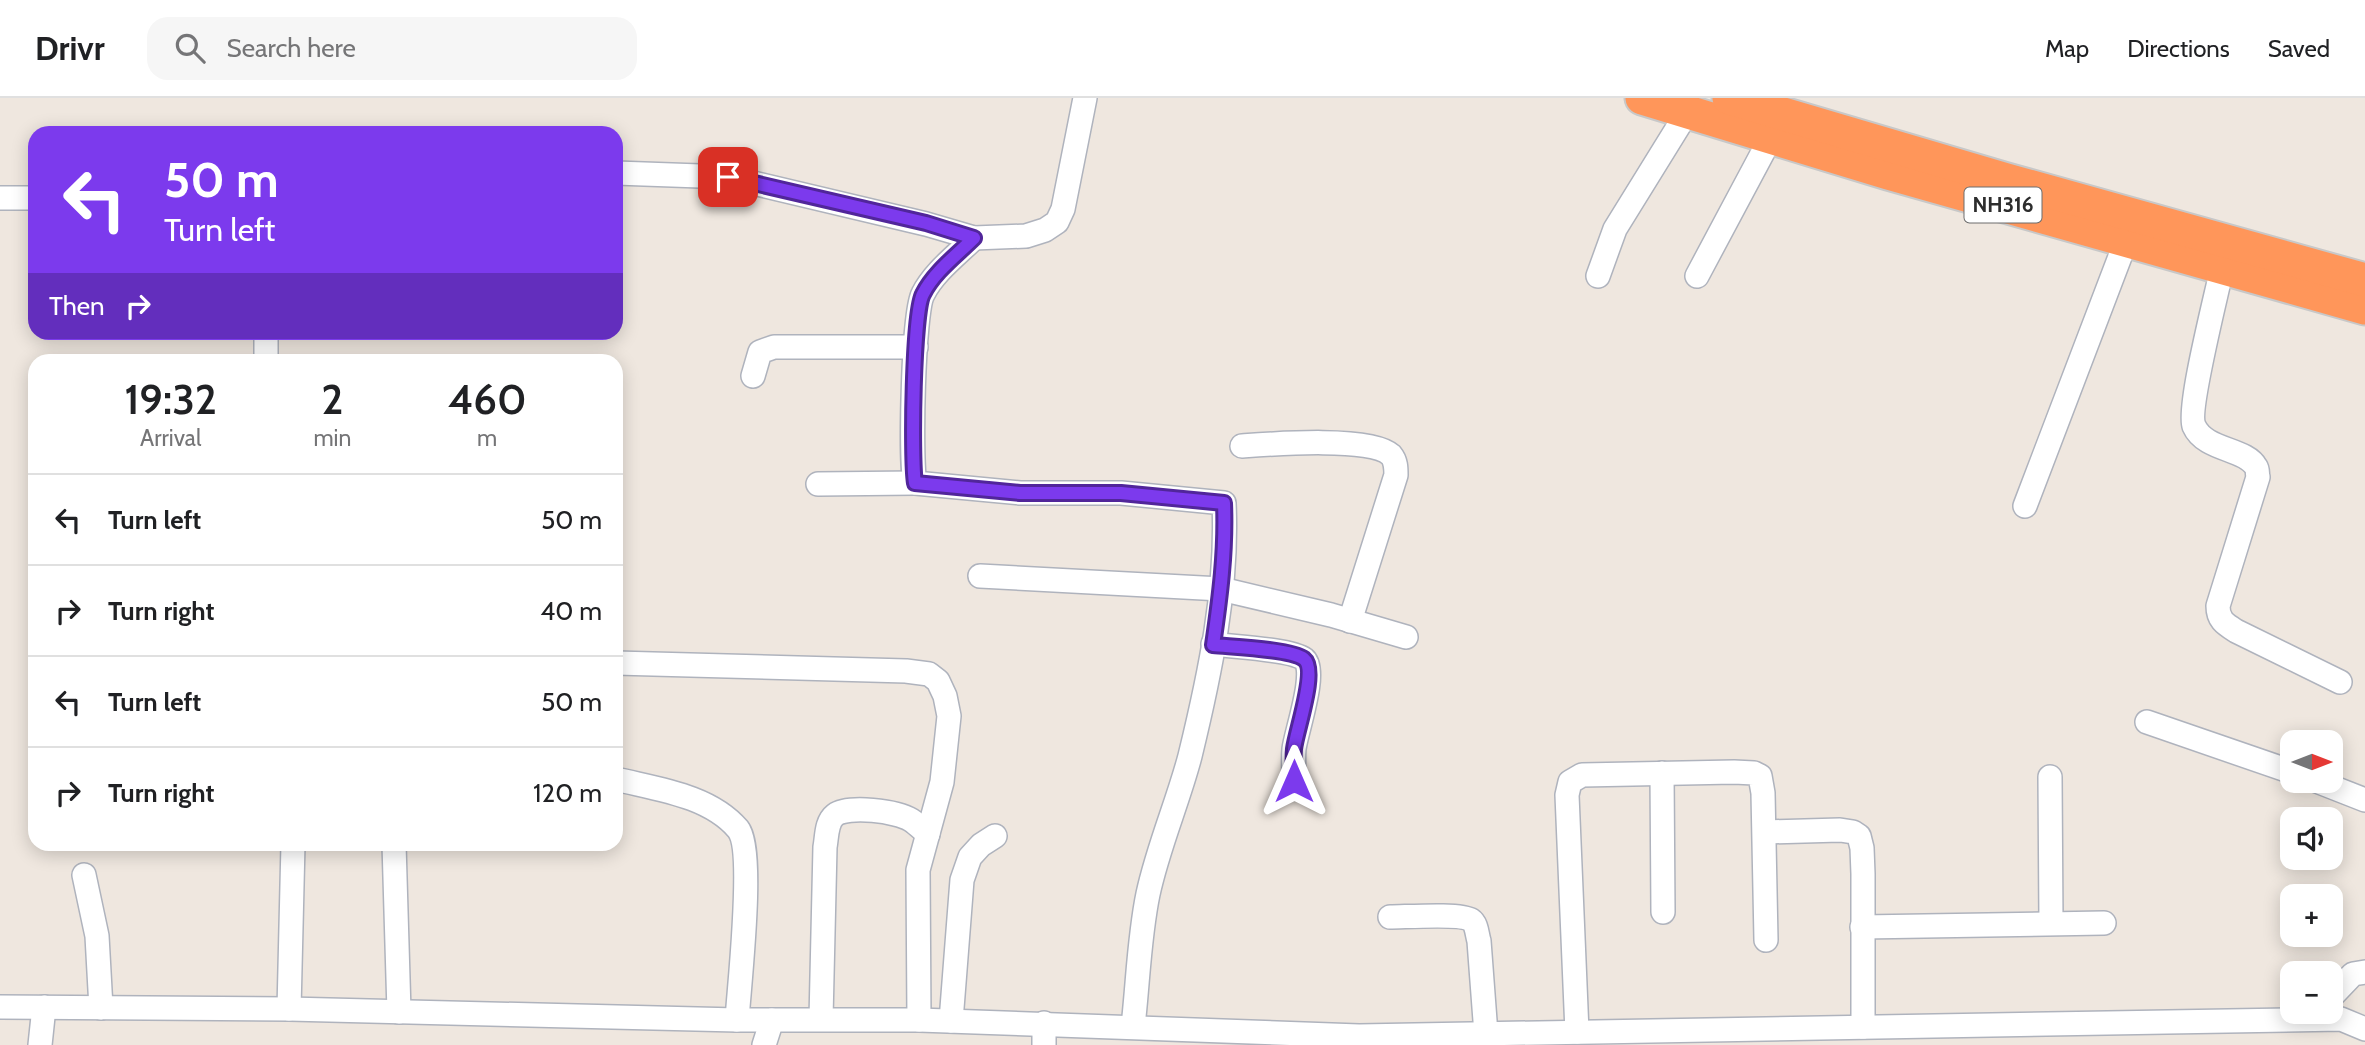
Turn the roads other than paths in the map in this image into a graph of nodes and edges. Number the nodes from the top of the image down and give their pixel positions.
1 (1085, 98) edge
2 (1642, 98) edge
3 (1729, 98) edge
4 (1688, 111) junction
5 (1770, 139) junction
6 (623, 173) edge
7 (0, 198) edge
8 (28, 198) edge
9 (974, 238) junction
10 (2126, 242) junction
11 (2222, 268) junction
12 (1598, 276) dead end
13 (1697, 276) dead end
14 (2365, 281) edge
15 (2365, 308) edge
16 (916, 347) junction
17 (753, 376) dead end
18 (1242, 446) dead end
19 (915, 483) junction
20 (818, 484) dead end
21 (2025, 506) dead end
22 (980, 576) dead end
23 (1222, 589) junction
24 (1350, 621) junction
25 (1406, 637) dead end
26 (1213, 645) junction
27 (623, 663) edge
28 (2340, 682) dead end
29 (2147, 722) dead end
30 (2280, 768) edge
31 (1662, 773) junction
32 (2050, 777) dead end
33 (623, 781) edge
34 (1294, 781) dead end
35 (2343, 791) edge
36 (2365, 800) edge
37 (1765, 832) junction
38 (928, 834) junction
39 (995, 836) dead end
40 (293, 851) edge
41 (394, 851) edge
42 (84, 875) dead end
43 (1663, 912) dead end
44 (1390, 917) dead end
45 (2051, 923) junction
46 (2104, 923) dead end
47 (1862, 928) junction
48 (1766, 940) dead end
49 (2365, 972) edge
50 (2343, 985) edge
51 (0, 1007) edge
52 (44, 1007) junction
53 (101, 1007) junction
54 (289, 1009) junction
55 (399, 1012) junction
56 (2280, 1017) edge
57 (821, 1019) junction
58 (737, 1020) junction
59 (772, 1020) junction
60 (919, 1020) junction
61 (2343, 1020) edge
62 (951, 1021) junction
63 (1133, 1026) junction
64 (1863, 1027) junction
65 (2365, 1030) edge
66 (1577, 1032) junction
67 (1044, 1034) edge
68 (1486, 1034) junction
69 (2046, 1035) edge
70 (1170, 1036) edge
71 (1652, 1038) edge
72 (40, 1045) edge
73 (764, 1045) edge

1 - 9 street
2 - 4 highway, NH316
3 - 14 highway, NH316
4 - 5 highway, NH316
4 - 12 street
5 - 10 highway, NH316
5 - 13 street
6 - 9 street
7 - 8 street
9 - 16 street
10 - 11 highway, NH316
10 - 21 street
11 - 15 highway, NH316
11 - 28 street
16 - 17 street
16 - 19 street
18 - 24 street
19 - 20 street
19 - 23 street
22 - 23 street
23 - 24 street
23 - 26 street
24 - 25 street
26 - 34 street
26 - 63 street
27 - 38 street
29 - 30 street
31 - 37 street
31 - 43 street
31 - 66 street
32 - 45 street
33 - 58 street
35 - 36 street
37 - 47 street
37 - 48 street
38 - 57 street
38 - 60 street
39 - 62 street
40 - 54 street
41 - 55 street
42 - 53 street
44 - 68 street
45 - 46 street
45 - 47 street
47 - 64 street
49 - 50 street
51 - 52 street
52 - 53 street
52 - 72 street
53 - 54 street
54 - 55 street
55 - 58 street
56 - 69 street
57 - 59 street
57 - 60 street
58 - 59 street
59 - 73 street
60 - 62 street
61 - 65 street
62 - 67 street
63 - 67 street
63 - 70 street
64 - 69 street
64 - 71 street
66 - 68 street
66 - 71 street
68 - 70 street

